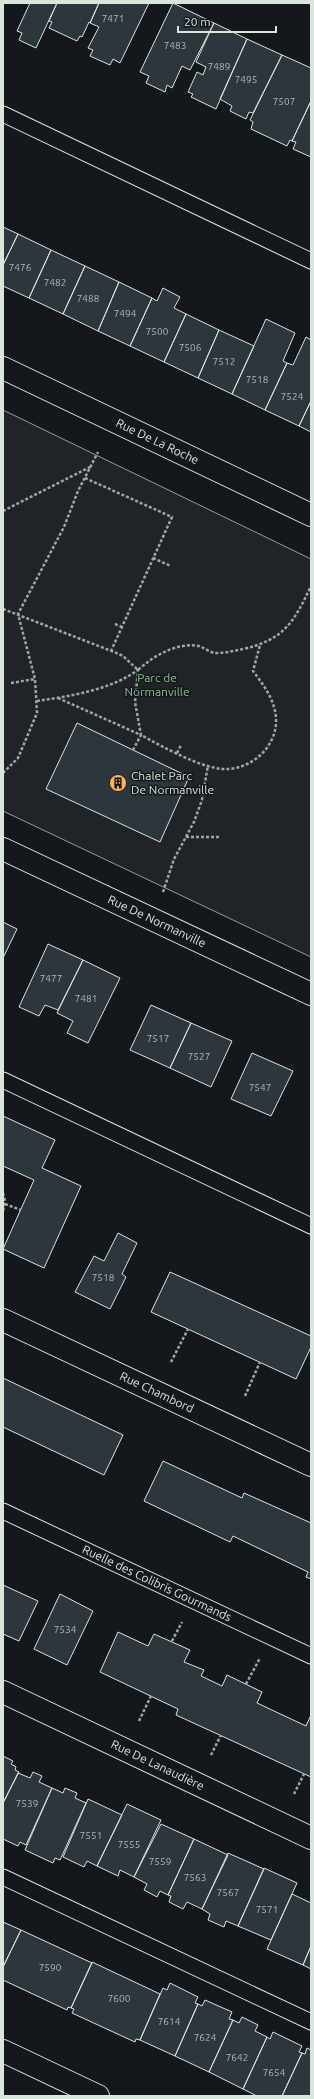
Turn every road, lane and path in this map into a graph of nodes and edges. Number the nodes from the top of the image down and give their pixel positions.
1 (3, 114) edge
2 (311, 261) edge
3 (3, 368) edge
4 (98, 452) dead end
5 (92, 466) junction
6 (86, 478) junction
7 (3, 511) edge
8 (311, 515) edge
9 (153, 558) junction
10 (171, 566) dead end
11 (311, 586) edge
12 (3, 609) edge
13 (18, 614) junction
14 (115, 624) dead end
15 (122, 627) junction
16 (260, 645) junction
17 (111, 651) junction
18 (138, 670) junction
19 (35, 679) junction
20 (11, 683) dead end
21 (58, 698) junction
22 (37, 701) junction
23 (141, 735) junction
24 (181, 744) dead end
25 (133, 750) dead end
26 (177, 753) junction
27 (208, 765) junction
28 (3, 773) edge
29 (186, 837) junction
30 (221, 838) dead end
31 (3, 849) edge
32 (163, 892) dead end
33 (311, 994) edge
34 (3, 1080) edge
35 (3, 1193) edge
36 (5, 1204) junction
37 (21, 1210) dead end
38 (3, 1211) edge
39 (311, 1226) edge
40 (3, 1320) edge
41 (188, 1328) dead end
42 (171, 1362) dead end
43 (260, 1362) dead end
44 (245, 1396) dead end
45 (311, 1465) edge
46 (3, 1511) edge
47 (261, 1655) dead end
48 (311, 1656) edge
49 (246, 1684) dead end
50 (3, 1692) edge
51 (151, 1696) dead end
52 (139, 1721) dead end
53 (221, 1736) dead end
54 (211, 1755) dead end
55 (304, 1774) dead end
56 (294, 1794) dead end
57 (311, 1838) edge
58 (3, 1877) edge
59 (311, 2022) edge
60 (3, 2051) edge
61 (98, 2096) edge

1 - 2 lane
3 - 8 street, Rue De La Roche
4 - 5 path
5 - 6 path
5 - 7 path
6 - 9 path
6 - 13 path
9 - 10 path
9 - 15 path
11 - 16 path
12 - 13 path
13 - 17 path
13 - 19 path
14 - 15 path
15 - 17 path
16 - 18 path
16 - 27 path
17 - 18 path
18 - 21 path
18 - 23 path
19 - 20 path
19 - 22 path
21 - 22 path
21 - 23 path
22 - 28 path
23 - 25 path
23 - 26 path
24 - 26 path
26 - 27 path
27 - 29 path
29 - 30 path
29 - 32 path
31 - 33 street, Rue De Normanville
34 - 39 lane
35 - 36 path
36 - 37 path
36 - 38 path
40 - 45 street, Rue Chambord
41 - 42 path
43 - 44 path
46 - 48 lane, Ruelle des Colibris Gourmands
47 - 49 path
50 - 57 street, Rue De Lanaudière
51 - 52 path
53 - 54 path
55 - 56 path
58 - 59 lane
60 - 61 street

